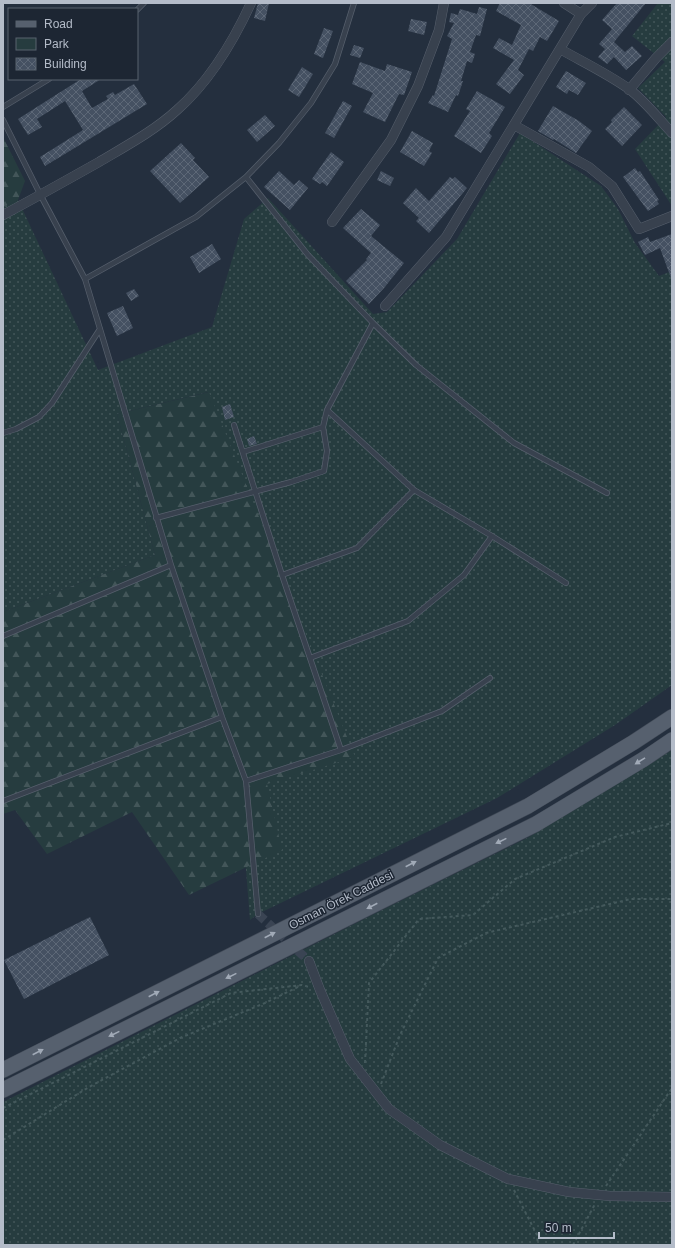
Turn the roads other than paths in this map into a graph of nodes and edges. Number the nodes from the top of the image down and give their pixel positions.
1 (251, 3) edge
2 (354, 3) edge
3 (444, 3) edge
4 (564, 3) edge
5 (592, 3) edge
6 (581, 14) junction
7 (672, 42) edge
8 (560, 49) junction
9 (47, 80) edge
10 (629, 90) junction
11 (3, 107) edge
12 (3, 120) edge
13 (514, 125) junction
14 (672, 133) edge
15 (246, 177) junction
16 (41, 196) junction
17 (3, 215) edge
18 (672, 216) edge
19 (332, 222) dead end
20 (85, 279) junction
21 (385, 306) dead end
22 (373, 323) junction
23 (100, 329) junction
24 (327, 410) junction
25 (234, 425) dead end
26 (323, 426) junction
27 (3, 433) edge
28 (243, 452) junction
29 (414, 490) junction
30 (256, 491) junction
31 (606, 493) dead end
32 (156, 518) junction
33 (492, 536) junction
34 (171, 565) junction
35 (282, 575) junction
36 (566, 583) dead end
37 (3, 636) edge
38 (310, 658) junction
39 (490, 678) dead end
40 (672, 717) edge
41 (222, 718) junction
42 (672, 740) edge
43 (341, 750) junction
44 (246, 781) junction
45 (3, 801) edge
46 (258, 914) tunnel mouth
47 (309, 961) tunnel mouth
48 (3, 1070) edge
49 (3, 1090) edge
50 (672, 1197) edge

1 - 16 street
2 - 15 lane
3 - 19 street
4 - 6 street
5 - 6 street
6 - 8 street
7 - 10 street
8 - 10 street
8 - 13 street
9 - 11 lane
10 - 14 street
12 - 16 lane
13 - 18 street
13 - 21 street
15 - 20 lane
15 - 22 lane
16 - 17 street
16 - 20 lane
20 - 23 lane
22 - 24 lane
22 - 31 lane
23 - 27 lane
23 - 32 lane
24 - 26 lane
24 - 29 lane
25 - 28 lane
26 - 28 lane
26 - 30 lane
28 - 30 lane
29 - 33 lane
29 - 35 lane
30 - 32 lane
30 - 35 lane
32 - 34 lane
33 - 36 lane
33 - 38 lane
34 - 37 lane
34 - 41 lane
35 - 38 lane
38 - 43 lane
39 - 43 lane
48 -> 40 main road, Osman Örek Caddesi
41 - 44 lane
41 - 45 lane
42 -> 49 main road, Osman Örek Caddesi
43 - 44 lane
44 - 46 lane
47 - 50 street

